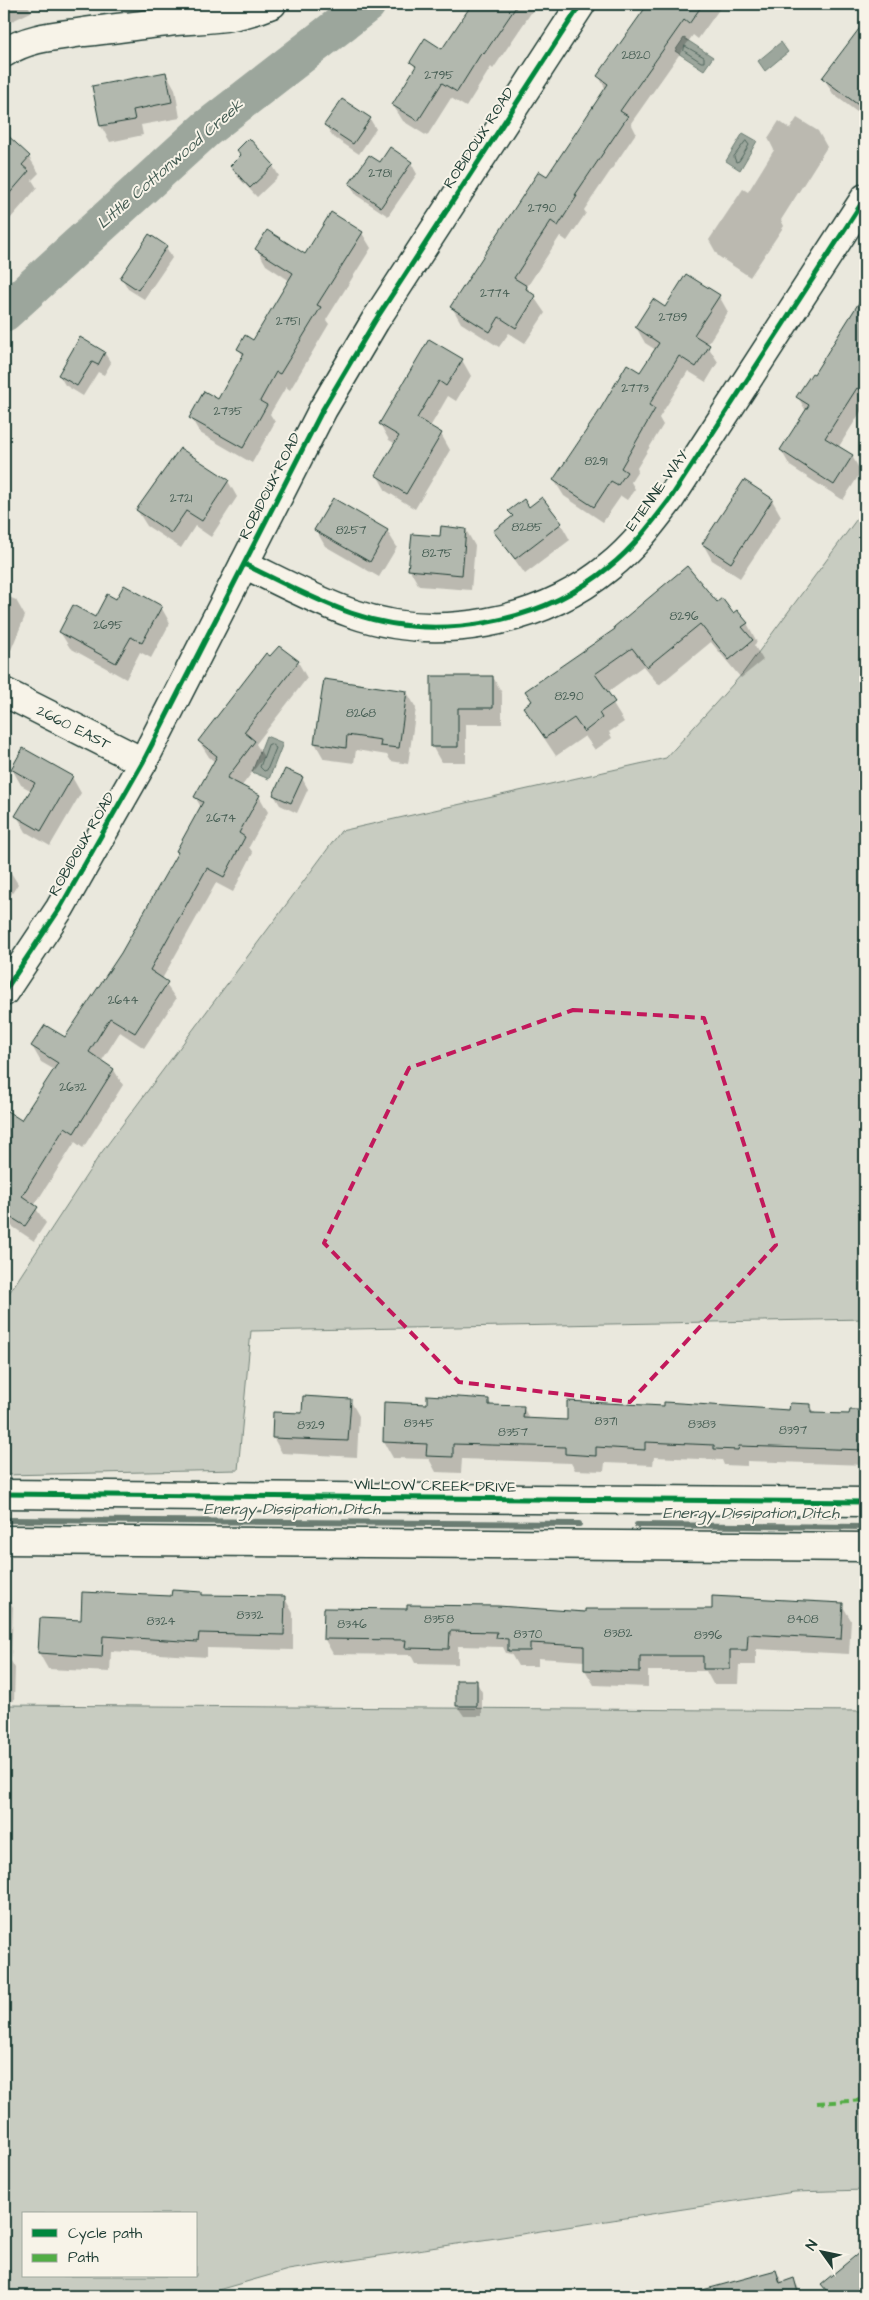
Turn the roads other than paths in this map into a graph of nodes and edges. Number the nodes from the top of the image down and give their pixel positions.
1 (272, 4) edge
2 (581, 4) edge
3 (4, 53) edge
4 (865, 198) edge
5 (244, 564) junction
6 (4, 692) edge
7 (143, 762) junction
8 (4, 992) edge
9 (4, 1494) edge
10 (865, 1502) edge
11 (4, 1540) edge
12 (865, 1547) edge

1 - 3 street
2 - 5 street, ROBIDOUX ROAD
4 - 5 street, ETIENNE WAY
5 - 7 street, ROBIDOUX ROAD
6 - 7 street, 2660 EAST
7 - 8 street, ROBIDOUX ROAD
9 - 10 street, WILLOW CREEK DRIVE
11 - 12 street

